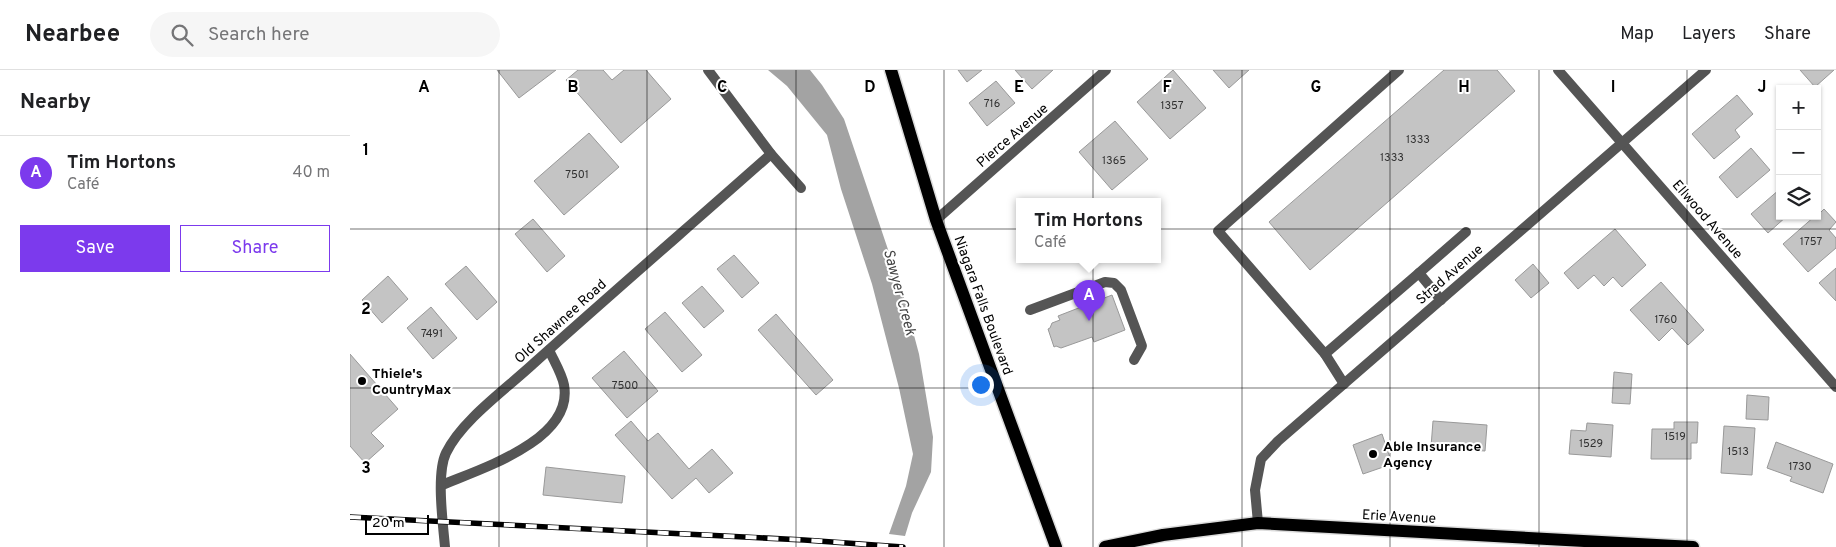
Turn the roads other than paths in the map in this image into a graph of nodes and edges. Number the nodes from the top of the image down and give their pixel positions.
1 (708, 70) edge
2 (891, 70) edge
3 (1106, 70) edge
4 (1399, 70) edge
5 (1558, 70) edge
6 (1706, 70) edge
7 (1622, 142) junction
8 (771, 154) junction
9 (801, 188) dead end
10 (936, 220) junction
11 (1466, 232) dead end
12 (1419, 273) junction
13 (1441, 300) junction
14 (1030, 310) dead end
15 (549, 350) junction
16 (1325, 354) junction
17 (1134, 360) dead end
18 (1344, 384) junction
19 (1836, 387) edge
20 (442, 485) junction
21 (1258, 523) junction
22 (445, 547) edge
23 (1056, 547) edge
24 (1105, 547) edge
25 (1694, 547) edge

1 - 8 street
2 - 10 main road, Niagara Falls Boulevard
3 - 10 street, Pierce Avenue
4 - 16 street
5 - 7 street, Ellwood Avenue
6 - 7 street, Strad Avenue
7 - 13 street, Strad Avenue
7 - 19 street, Ellwood Avenue
8 - 9 street
8 - 15 street, Old Shawnee Road
10 - 23 main road, Niagara Falls Boulevard
11 - 12 street
12 - 13 street
12 - 16 street
13 - 18 street, Strad Avenue
14 - 17 street
15 - 20 street, Old Shawnee Road
15 - 20 street
16 - 18 street
18 - 21 street, Strad Avenue
20 - 22 street, Old Shawnee Road
21 - 24 main road, Erie Avenue
21 - 25 main road, Erie Avenue

